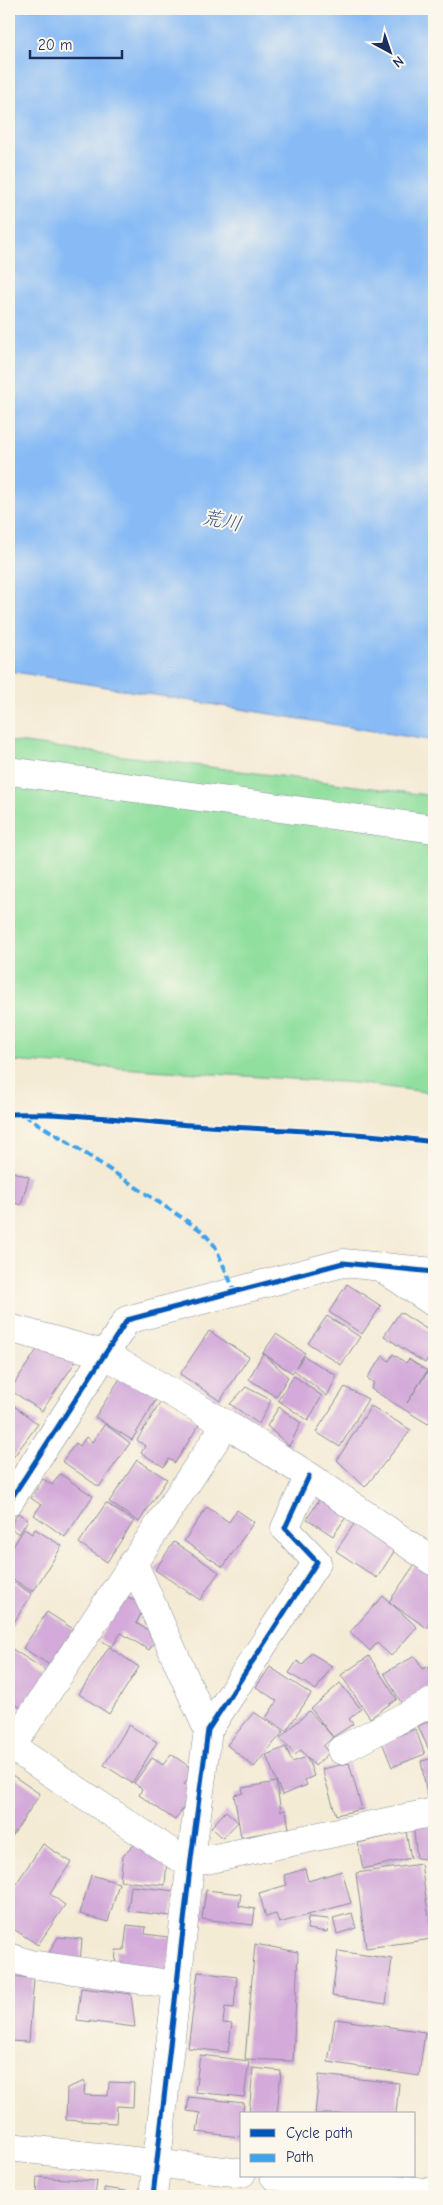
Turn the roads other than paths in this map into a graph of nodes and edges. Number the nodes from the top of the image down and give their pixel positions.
1 (9, 770) edge
2 (434, 829) edge
3 (377, 1265) junction
4 (434, 1272) edge
5 (434, 1303) edge
6 (9, 1328) edge
7 (104, 1354) junction
8 (226, 1424) junction
9 (309, 1476) junction
10 (9, 1502) edge
11 (133, 1562) junction
12 (434, 1562) edge
13 (434, 1701) edge
14 (208, 1730) junction
15 (10, 1746) edge
16 (340, 1750) dead end
17 (434, 1812) edge
18 (191, 1859) junction
19 (9, 1957) edge
20 (177, 1985) junction
21 (9, 2148) edge
22 (156, 2164) junction
23 (240, 2173) edge
24 (293, 2178) edge
25 (434, 2193) edge
26 (153, 2196) edge

1 - 2 street
3 - 4 street
3 - 5 street
3 - 7 street
6 - 7 street
7 - 8 street
7 - 10 street
8 - 9 street
8 - 11 street
9 - 12 street
9 - 14 street
11 - 14 street
11 - 15 street
13 - 16 street
14 - 18 street
15 - 18 street
17 - 18 street
18 - 20 street
19 - 20 street
20 - 22 street
21 - 22 street
22 - 23 street
22 - 26 street
24 - 25 street

